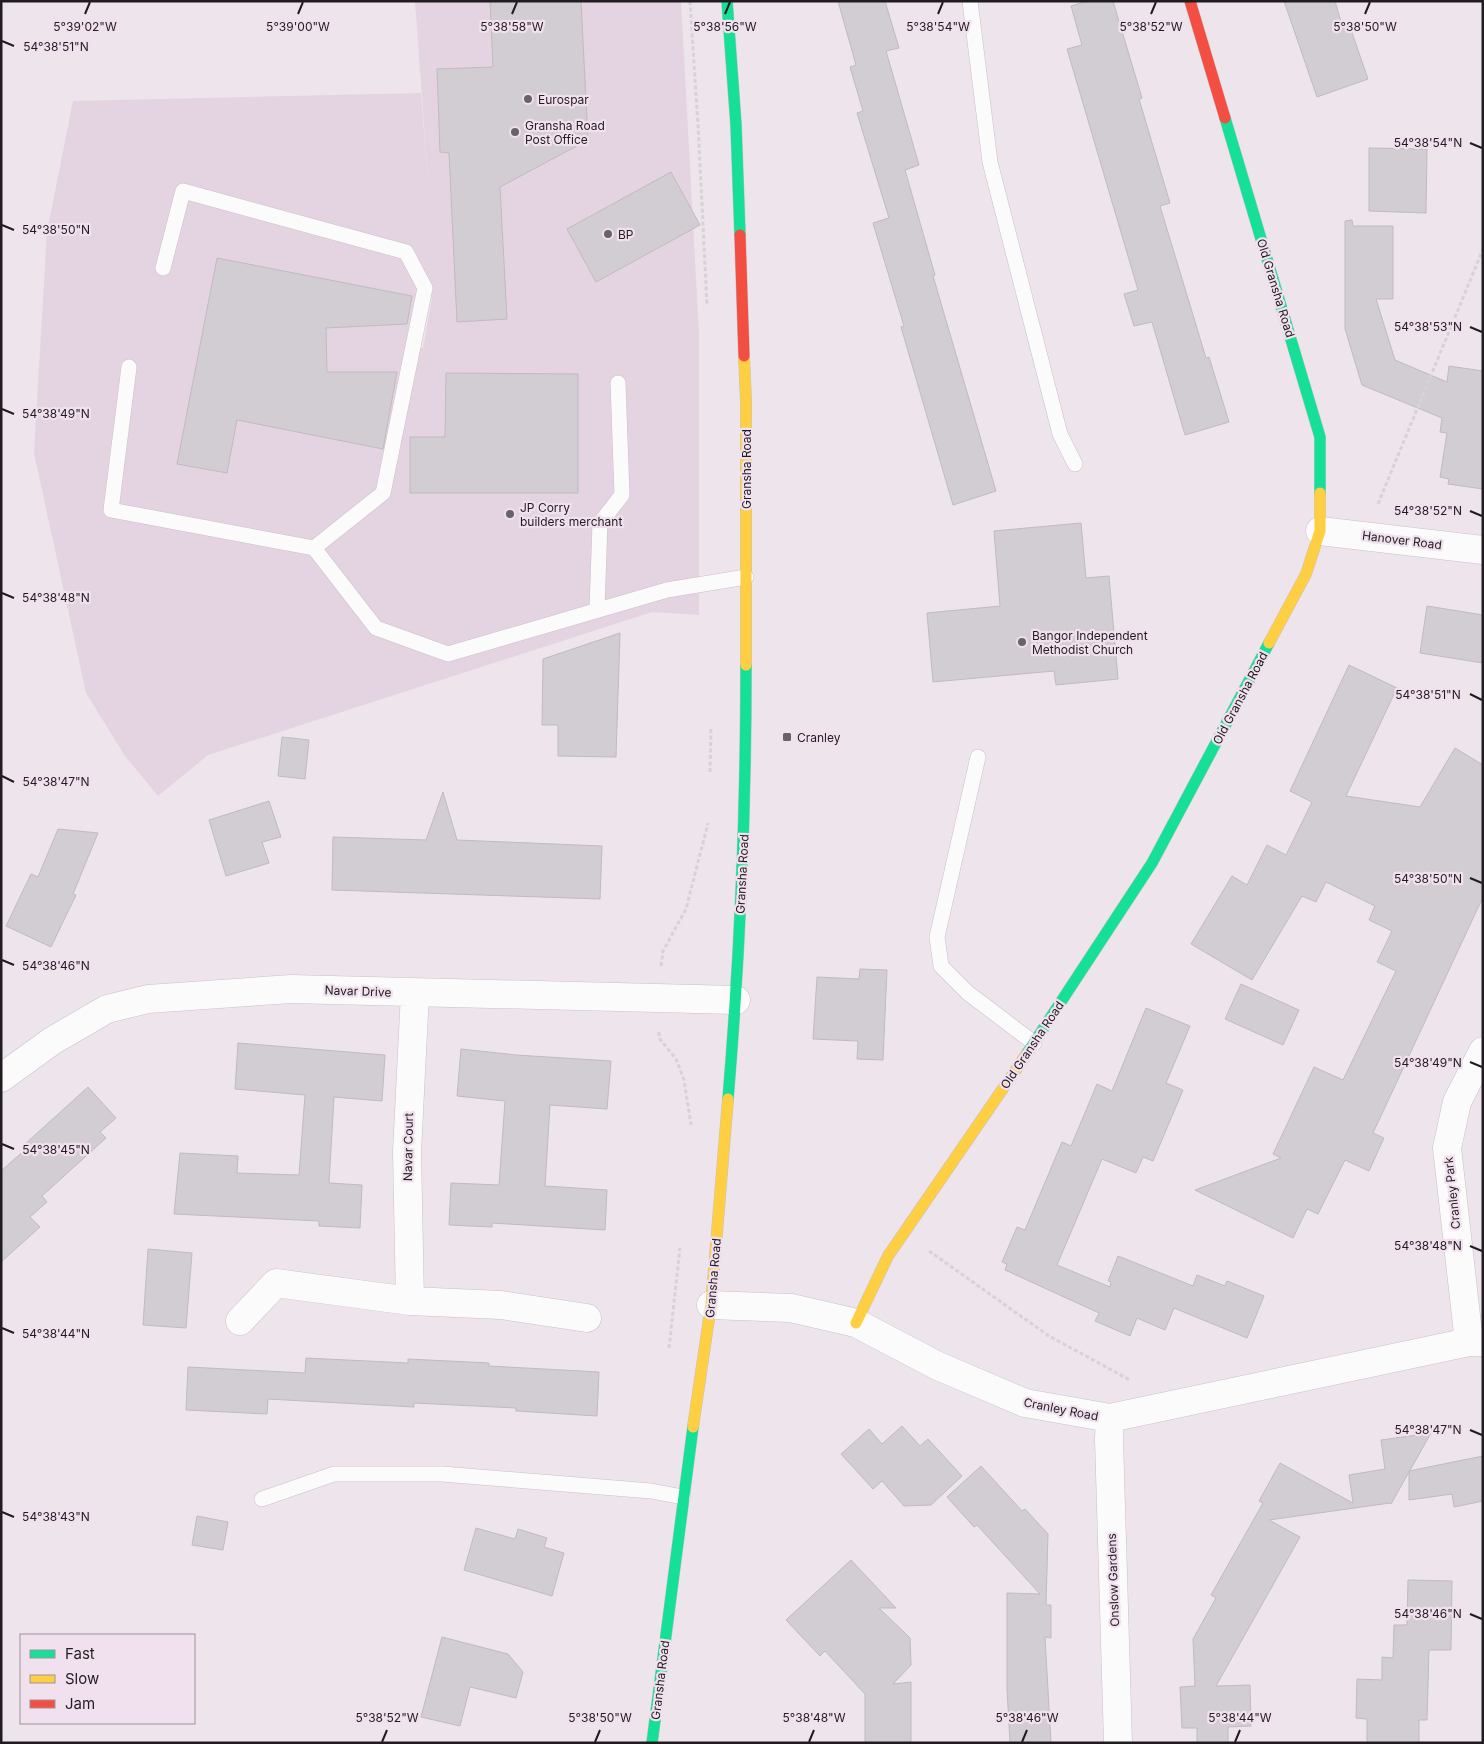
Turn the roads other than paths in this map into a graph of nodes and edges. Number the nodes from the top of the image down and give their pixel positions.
1 (728, 1) edge
2 (970, 1) edge
3 (1190, 1) edge
4 (163, 268) dead end
5 (129, 367) dead end
6 (618, 383) dead end
7 (1075, 464) dead end
8 (1320, 530) junction
9 (314, 548) junction
10 (1483, 550) edge
11 (746, 578) junction
12 (597, 609) junction
13 (978, 757) dead end
14 (415, 993) junction
15 (736, 1000) junction
16 (1034, 1043) junction
17 (1483, 1051) edge
18 (1, 1078) edge
19 (410, 1301) junction
20 (711, 1305) junction
21 (586, 1318) dead end
22 (240, 1320) dead end
23 (856, 1323) junction
24 (1476, 1342) edge
25 (1110, 1418) junction
26 (683, 1496) junction
27 (262, 1499) dead end
28 (652, 1743) edge
29 (1118, 1743) edge

1 - 11 street, Gransha Road
2 - 7 lane
3 - 8 street, Old Gransha Road
4 - 9 lane
5 - 9 lane
6 - 12 lane
8 - 10 street, Hanover Road
8 - 16 street, Old Gransha Road
9 - 12 lane
11 - 12 lane
11 - 15 street, Gransha Road
13 - 16 lane
14 - 15 street, Navar Drive
14 - 18 street, Navar Drive
14 - 19 street, Navar Court
15 - 20 street, Gransha Road
16 - 23 street, Old Gransha Road
17 - 24 street, Cranley Park
19 - 21 street
19 - 22 street
20 - 23 street, Cranley Road
20 - 26 street, Gransha Road
23 - 25 street, Cranley Road
24 - 25 street, Cranley Road
25 - 29 street, Onslow Gardens
26 - 27 lane
26 - 28 street, Gransha Road

